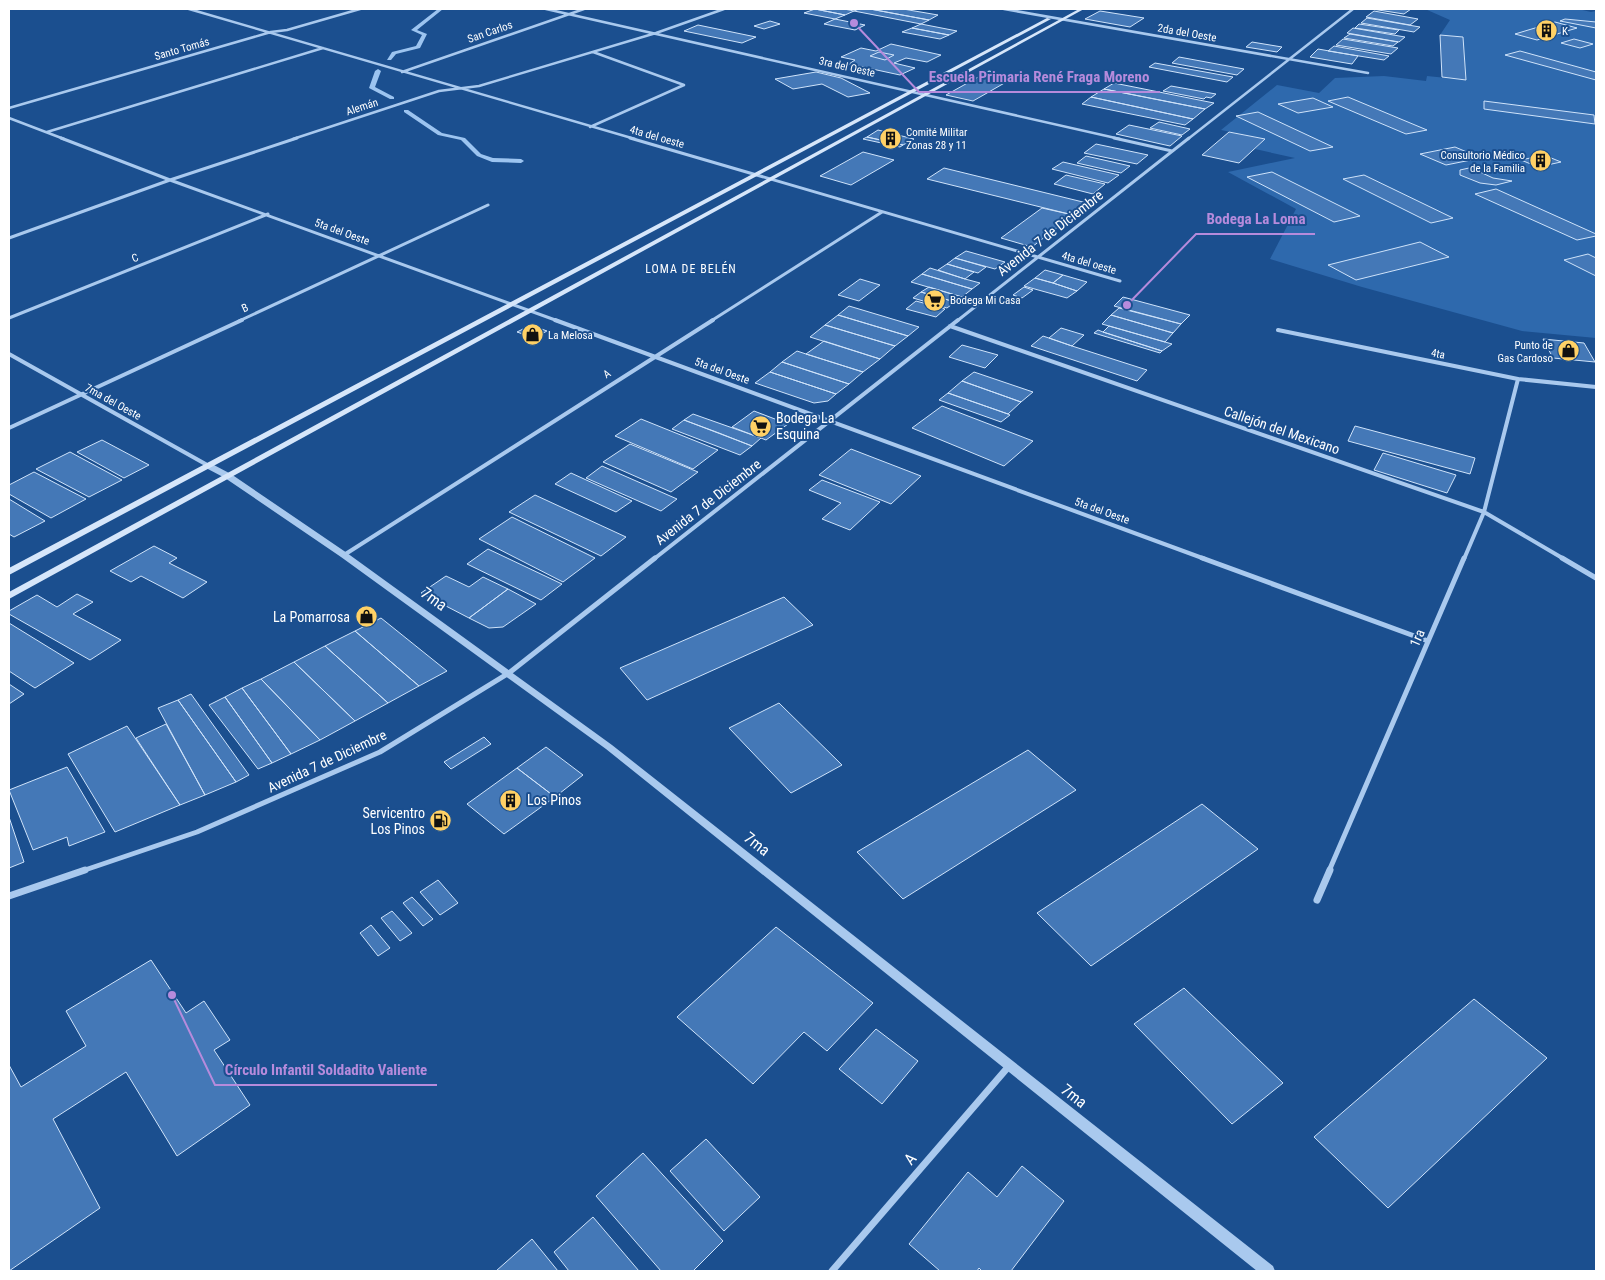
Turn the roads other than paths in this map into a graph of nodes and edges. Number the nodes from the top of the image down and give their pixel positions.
1 (189, 9) edge
2 (360, 9) edge
3 (546, 9) edge
4 (584, 9) edge
5 (724, 9) edge
6 (1004, 9) edge
7 (1068, 9) edge
8 (1082, 9) edge
9 (1353, 9) edge
10 (571, 13) junction
11 (1052, 17) junction
12 (1062, 19) junction
13 (272, 32) junction
14 (656, 33) junction
15 (324, 48) junction
16 (592, 52) junction
17 (1288, 60) junction
18 (402, 72) junction
19 (1368, 73) dead end
20 (458, 89) junction
21 (913, 91) junction
22 (927, 94) junction
23 (9, 108) edge
24 (9, 118) edge
25 (590, 127) junction
26 (46, 132) junction
27 (1172, 151) junction
28 (754, 175) junction
29 (170, 180) junction
30 (771, 180) junction
31 (488, 205) dead end
32 (882, 212) junction
33 (268, 214) junction
34 (9, 238) edge
35 (379, 255) junction
36 (1038, 257) junction
37 (1120, 281) dead end
38 (513, 304) junction
39 (532, 311) junction
40 (9, 318) edge
41 (950, 326) junction
42 (1278, 330) dead end
43 (9, 354) edge
44 (655, 356) junction
45 (1518, 379) junction
46 (1596, 387) edge
47 (82, 394) junction
48 (830, 421) junction
49 (9, 428) edge
50 (209, 466) junction
51 (228, 476) junction
52 (1484, 512) junction
53 (344, 555) junction
54 (9, 572) edge
55 (1596, 578) edge
56 (9, 596) edge
57 (1428, 641) junction
58 (509, 673) junction
59 (9, 896) edge
60 (1317, 900) dead end
61 (1009, 1066) junction
62 (832, 1271) edge
63 (1268, 1271) edge

1 - 13 street, 4ta del oeste
2 - 13 street, Santo Tomás
3 - 10 street, 3ra del Oeste
4 - 10 street, San Carlos
5 - 14 street, Alemán
6 - 11 street, 2da del Oeste
7 - 11 main road
8 - 12 main road
9 - 17 street, Avenida 7 de Diciembre
10 - 14 street, 3ra del Oeste
10 - 18 street, San Carlos
11 - 12 street, 2da del Oeste
11 - 21 main road
12 - 17 street, 2da del Oeste
12 - 22 main road
13 - 15 street, 4ta del oeste
13 - 23 street, Santo Tomás
14 - 16 street, Alemán
14 - 21 street, 3ra del Oeste
15 - 18 street, 4ta del oeste
15 - 26 street
16 - 20 street, Alemán
16 - 25 street
17 - 19 street, 2da del Oeste
17 - 27 street, Avenida 7 de Diciembre
18 - 20 street, 4ta del oeste
20 - 25 street, 4ta del oeste
20 - 29 street, Alemán
21 - 22 street, 3ra del Oeste
21 - 28 main road
22 - 27 street, 3ra del Oeste
22 - 30 main road
24 - 26 street, 5ta del Oeste
25 - 28 street, 4ta del oeste
26 - 29 street, 5ta del Oeste
27 - 36 street, Avenida 7 de Diciembre
28 - 30 street, 4ta del oeste
28 - 38 main road
29 - 33 street, 5ta del Oeste
29 - 34 street, Alemán
30 - 32 street, 4ta del oeste
30 - 39 main road
31 - 35 street, B
32 - 36 street, 4ta del oeste
32 - 44 street, A
33 - 35 street, 5ta del Oeste
33 - 40 street, C
35 - 38 street, 5ta del Oeste
35 - 47 street, B
36 - 37 street, 4ta del oeste
36 - 41 street, Avenida 7 de Diciembre
38 - 39 street, 5ta del Oeste
38 - 50 main road
39 - 44 street, 5ta del Oeste
39 - 51 main road
41 - 48 street, Avenida 7 de Diciembre
41 - 52 street, Callejón del Mexicano
42 - 45 street, 4ta
43 - 47 street, 7ma del Oeste
44 - 48 street, 5ta del Oeste
44 - 53 street, A
45 - 46 street, 4ta
45 - 52 street, 1ra
47 - 49 street, B
47 - 50 street, 7ma del Oeste
48 - 57 street, 5ta del Oeste
48 - 58 street, Avenida 7 de Diciembre
50 - 51 street, 7ma
50 - 54 main road
51 - 53 street, 7ma
51 - 56 main road
52 - 55 street, Callejón del Mexicano
52 - 57 street, 1ra
53 - 58 street, 7ma
57 - 60 street, 1ra
58 - 59 street, Avenida 7 de Diciembre
58 - 61 street, 7ma
61 - 62 street, A
61 - 63 street, 7ma

